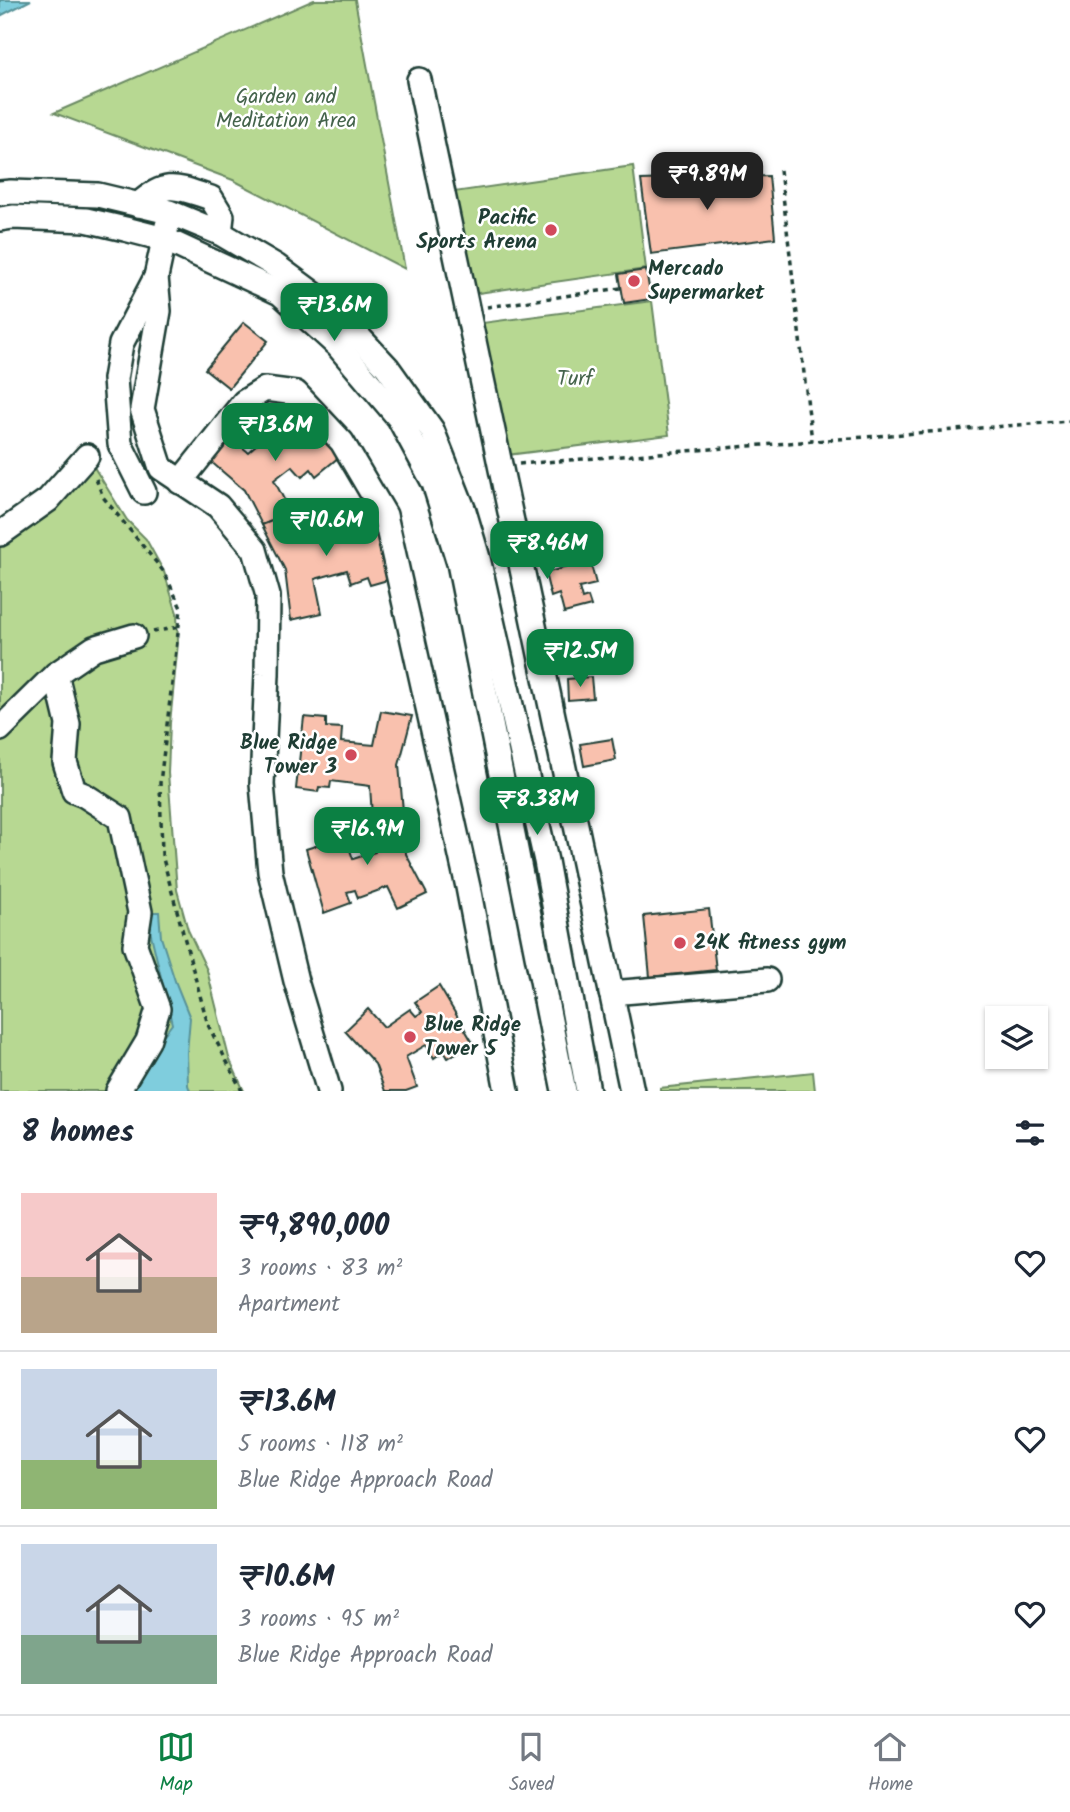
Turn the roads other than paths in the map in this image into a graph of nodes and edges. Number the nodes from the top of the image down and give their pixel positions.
1 (419, 80) dead end
2 (0, 193) edge
3 (138, 205) junction
4 (169, 212) junction
5 (0, 219) edge
6 (220, 233) junction
7 (164, 239) junction
8 (156, 277) junction
9 (87, 456) road end
10 (180, 482) junction
11 (144, 492) dead end
12 (0, 534) edge
13 (469, 560) junction
14 (134, 636) dead end
15 (56, 674) junction
16 (0, 729) edge
17 (551, 884) junction
18 (525, 890) junction
19 (767, 980) dead end
20 (570, 985) junction
21 (544, 990) junction
22 (611, 993) junction
23 (118, 1091) edge
24 (329, 1091) edge
25 (507, 1091) edge
26 (564, 1091) edge
27 (588, 1091) edge
28 (632, 1091) edge

1 - 22 street
2 - 3 street
3 - 4 street
3 - 6 street
4 - 6 street
4 - 7 street
5 - 7 street
6 - 13 street
7 - 8 street
7 - 13 street
8 - 10 street
8 - 11 street
9 - 12 street
10 - 24 street
10 - 25 street
13 - 17 street
13 - 18 street
14 - 15 street
15 - 16 street
15 - 23 street
17 - 18 street
17 - 20 street
18 - 21 street
19 - 22 street
20 - 21 street
20 - 27 street
21 - 26 street
22 - 28 street

